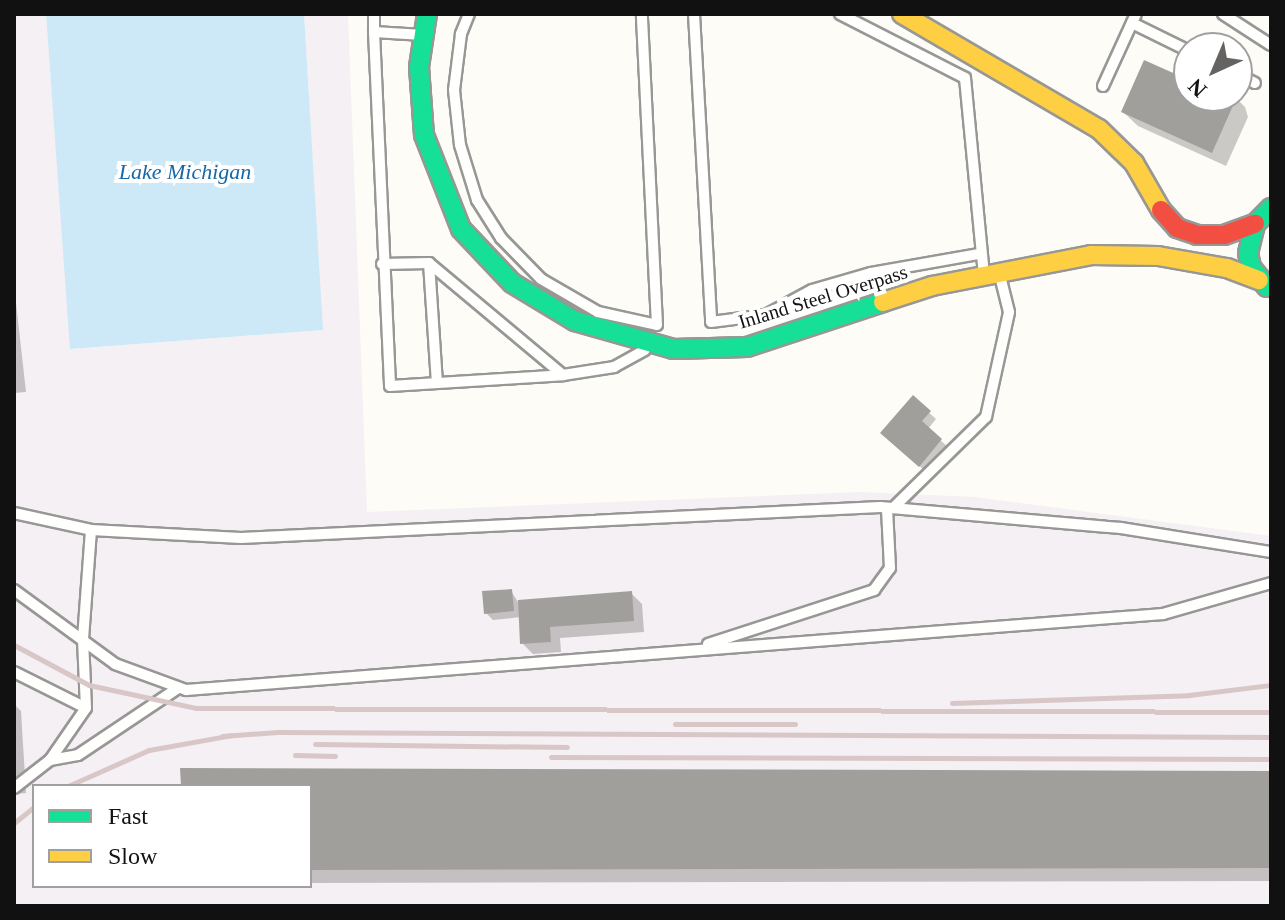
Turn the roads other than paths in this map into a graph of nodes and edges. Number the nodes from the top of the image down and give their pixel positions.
1 (374, 14) edge
2 (427, 14) edge
3 (469, 14) edge
4 (642, 14) edge
5 (694, 14) edge
6 (840, 14) edge
7 (902, 14) edge
8 (1223, 14) edge
9 (1134, 18) edge
10 (919, 24) junction
11 (374, 32) junction
12 (424, 35) junction
13 (1173, 41) edge
14 (1271, 45) edge
15 (910, 48) junction
16 (1103, 86) dead end
17 (1271, 208) edge
18 (1255, 224) junction
19 (979, 254) junction
20 (429, 263) junction
21 (382, 264) junction
22 (992, 272) junction
23 (1265, 285) edge
24 (654, 345) junction
25 (563, 375) junction
26 (437, 382) junction
27 (890, 508) junction
28 (14, 513) edge
29 (91, 530) junction
30 (1271, 552) edge
31 (1271, 583) edge
32 (14, 590) edge
33 (83, 639) junction
34 (682, 653) junction
35 (14, 672) edge
36 (178, 688) junction
37 (86, 708) junction
38 (50, 760) junction
39 (14, 788) edge

1 - 11 lane
2 - 12 street, Inland Steel Overpass
3 - 4 lane
5 - 19 lane
6 - 15 lane
7 - 10 street
8 - 14 lane
9 - 13 lane
9 - 16 lane
10 - 15 lane
10 - 18 street
11 - 12 lane
11 - 21 lane
12 - 24 street, Inland Steel Overpass
15 - 19 lane
17 - 18 street
18 - 23 street
19 - 22 lane
20 - 21 lane
20 - 25 lane
20 - 26 lane
21 - 26 lane
22 - 23 street, Inland Steel Overpass
22 - 24 street, Inland Steel Overpass
22 - 27 lane
24 - 25 lane
25 - 26 lane
27 - 29 lane
27 - 30 lane
27 - 34 lane
28 - 29 lane
29 - 33 lane
31 - 34 lane
32 - 33 lane
33 - 36 lane
33 - 37 lane
34 - 36 lane
35 - 37 lane
36 - 38 lane
37 - 38 lane
38 - 39 lane

